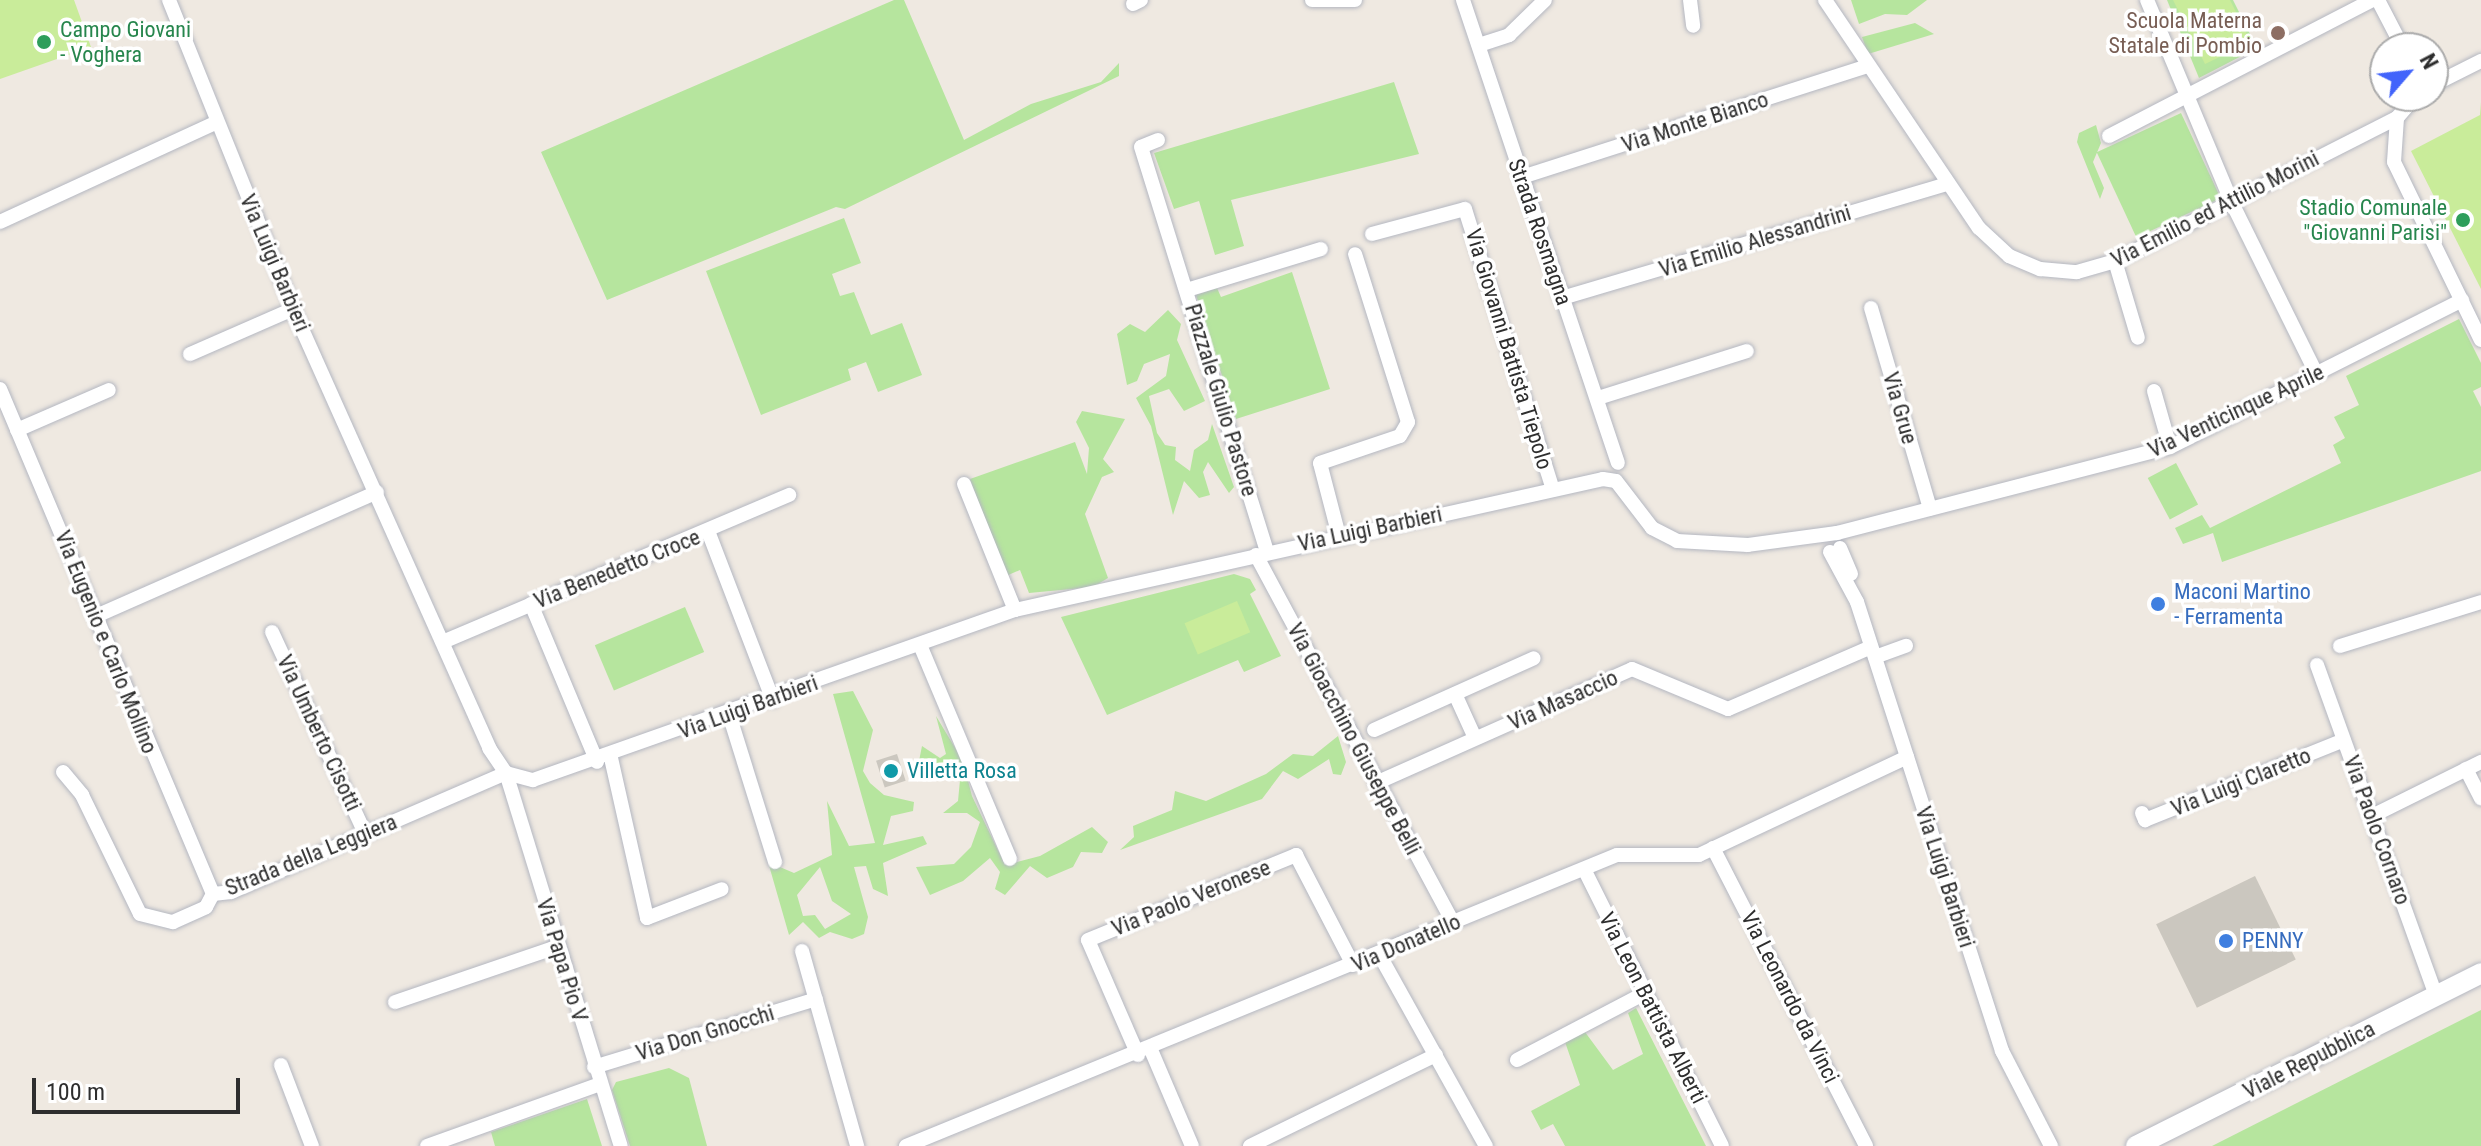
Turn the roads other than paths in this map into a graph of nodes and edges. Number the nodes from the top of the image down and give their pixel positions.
1 (169, 0) edge
2 (1312, 0) edge
3 (1355, 0) edge
4 (1463, 0) edge
5 (1545, 0) edge
6 (1690, 0) edge
7 (1825, 0) edge
8 (2147, 0) edge
9 (2372, 0) edge
10 (2378, 0) edge
11 (1693, 26) dead end
12 (2395, 32) edge
13 (1479, 45) junction
14 (2481, 61) edge
15 (1868, 66) junction
16 (2449, 77) edge
17 (2187, 96) junction
18 (2402, 112) edge
19 (2397, 118) junction
20 (217, 122) junction
21 (2109, 136) dead end
22 (1158, 140) dead end
23 (1522, 177) junction
24 (1948, 184) junction
25 (2231, 201) junction
26 (0, 222) edge
27 (1372, 234) dead end
28 (1321, 249) dead end
29 (1355, 254) dead end
30 (2115, 261) junction
31 (1187, 290) junction
32 (1562, 298) junction
33 (2462, 300) junction
34 (1871, 308) dead end
35 (293, 309) junction
36 (2138, 338) dead end
37 (2481, 340) edge
38 (1747, 351) dead end
39 (190, 354) dead end
40 (2316, 373) junction
41 (0, 389) edge
42 (109, 390) dead end
43 (2154, 391) dead end
44 (1598, 398) junction
45 (17, 430) junction
46 (2170, 447) junction
47 (1618, 463) junction
48 (1603, 479) junction
49 (964, 484) dead end
50 (1553, 490) junction
51 (1626, 490) junction
52 (377, 492) junction
53 (789, 495) dead end
54 (1930, 508) junction
55 (708, 531) junction
56 (1339, 536) junction
57 (1832, 543) junction
58 (1262, 553) junction
59 (2481, 602) edge
60 (531, 604) junction
61 (1015, 610) junction
62 (96, 616) junction
63 (272, 632) dead end
64 (445, 641) junction
65 (920, 645) junction
66 (1906, 646) dead end
67 (2340, 646) dead end
68 (1873, 652) junction
69 (1534, 658) dead end
70 (2317, 665) dead end
71 (1455, 694) junction
72 (773, 700) junction
73 (729, 714) junction
74 (1374, 730) dead end
75 (1481, 736) junction
76 (2344, 740) junction
77 (1907, 757) junction
78 (604, 760) junction
79 (2481, 762) edge
80 (2466, 769) junction
81 (63, 772) dead end
82 (506, 773) junction
83 (1376, 783) junction
84 (2481, 798) edge
85 (2142, 813) dead end
86 (2372, 816) junction
87 (365, 833) junction
88 (1713, 848) junction
89 (1010, 859) dead end
90 (775, 862) dead end
91 (1584, 869) junction
92 (722, 889) dead end
93 (213, 894) junction
94 (1453, 923) junction
95 (557, 947) junction
96 (802, 951) dead end
97 (1379, 954) junction
98 (1353, 965) junction
99 (2481, 973) edge
100 (1645, 993) junction
101 (2436, 996) junction
102 (816, 999) junction
103 (395, 1002) dead end
104 (1144, 1053) junction
105 (1436, 1055) junction
106 (1517, 1060) dead end
107 (281, 1065) dead end
108 (594, 1067) junction
109 (600, 1084) junction
110 (312, 1146) edge
111 (427, 1146) edge
112 (621, 1146) edge
113 (857, 1146) edge
114 (906, 1146) edge
115 (1192, 1146) edge
116 (1250, 1146) edge
117 (1486, 1146) edge
118 (1722, 1146) edge
119 (1866, 1146) edge
120 (2051, 1146) edge
121 (2136, 1146) edge

1 - 20 street, Via Luigi Barbieri
2 - 3 street
4 - 13 street, Strada Rosmagna
5 - 13 street
6 - 11 street
7 - 15 street, Via Emilio ed Attilio Morini
8 - 17 street
9 - 17 street
10 - 12 street
13 - 23 street, Strada Rosmagna
14 - 16 street
15 - 23 street, Via Monte Bianco
15 - 24 street, Via Emilio ed Attilio Morini
17 - 21 street
17 - 25 street
18 - 19 street
19 - 25 street, Via Emilio ed Attilio Morini
19 - 33 street
20 - 26 street
20 - 35 street, Via Luigi Barbieri
22 - 31 street
23 - 32 street, Strada Rosmagna
24 - 30 street, Via Emilio ed Attilio Morini
24 - 32 street, Via Emilio Alessandrini
25 - 30 street, Via Emilio ed Attilio Morini
25 - 40 street
27 - 50 street, Via Giovanni Battista Tiepolo
28 - 31 street, Piazzale Giulio Pastore
29 - 56 street
30 - 36 street
31 - 58 street, Piazzale Giulio Pastore
32 - 44 street, Strada Rosmagna
33 - 37 street
33 - 40 street, Via Venticinque Aprile
34 - 54 street, Via Grue
35 - 39 street
35 - 52 street, Via Luigi Barbieri
38 - 44 street
40 - 46 street, Via Venticinque Aprile
41 - 45 street, Via Eugenio e Carlo Mollino
42 - 45 street
43 - 46 street
44 - 47 street, Strada Rosmagna
45 - 62 street, Via Eugenio e Carlo Mollino
46 - 54 street, Via Venticinque Aprile
47 - 48 street
47 - 51 street, Strada Rosmagna
48 - 50 street, Via Luigi Barbieri
48 - 51 street
49 - 61 street
50 - 56 street, Via Luigi Barbieri
51 - 57 street
52 - 62 street
52 - 64 street, Via Luigi Barbieri
53 - 55 street, Via Benedetto Croce
54 - 57 street, Via Venticinque Aprile
55 - 60 street, Via Benedetto Croce
55 - 72 street
56 - 58 street, Via Luigi Barbieri
57 - 68 street, Via Luigi Barbieri
58 - 61 street, Via Luigi Barbieri
58 - 83 street, Via Gioacchino Giuseppe Belli
59 - 67 street
60 - 64 street, Via Benedetto Croce
60 - 78 street
61 - 65 street, Via Luigi Barbieri
62 - 93 street, Via Eugenio e Carlo Mollino
63 - 87 street, Via Umberto Cisotti
64 - 82 street, Via Luigi Barbieri
65 - 72 street, Via Luigi Barbieri
65 - 89 street
66 - 68 street, Via Masaccio
68 - 75 street, Via Masaccio
68 - 77 street, Via Luigi Barbieri
69 - 71 street
70 - 76 street, Via Paolo Cornaro
71 - 74 street
71 - 75 street
72 - 73 street, Via Luigi Barbieri
73 - 78 street, Via Luigi Barbieri
73 - 90 street
75 - 83 street, Via Masaccio
76 - 85 street, Via Luigi Claretto
76 - 86 street, Via Paolo Cornaro
77 - 88 street, Via Donatello
77 - 120 street, Via Luigi Barbieri
78 - 82 street, Via Luigi Barbieri
78 - 92 street
79 - 80 street
80 - 84 street
80 - 86 street
81 - 93 street, Strada della Leggiera
82 - 87 street, Strada della Leggiera
82 - 95 street, Via Papa Pio V
83 - 94 street, Via Gioacchino Giuseppe Belli
86 - 101 street, Via Paolo Cornaro
87 - 93 street, Strada della Leggiera
88 - 91 street, Via Donatello
88 - 119 street, Via Leonardo da Vinci
91 - 94 street, Via Donatello
91 - 100 street, Via Leon Battista Alberti
94 - 97 street, Via Donatello
95 - 103 street
95 - 108 street, Via Papa Pio V
96 - 102 street
97 - 98 street, Via Donatello
97 - 105 street
98 - 104 street, Via Donatello
98 - 104 street, Via Paolo Veronese
99 - 101 main road, Viale Repubblica
100 - 106 street
100 - 118 street, Via Leon Battista Alberti
101 - 121 main road, Viale Repubblica
102 - 108 street, Via Don Gnocchi
102 - 113 street
104 - 114 street, Via Donatello
104 - 115 street
105 - 116 street
105 - 117 street
107 - 110 street
108 - 109 street, Via Papa Pio V
109 - 111 street
109 - 112 street, Via Papa Pio V

